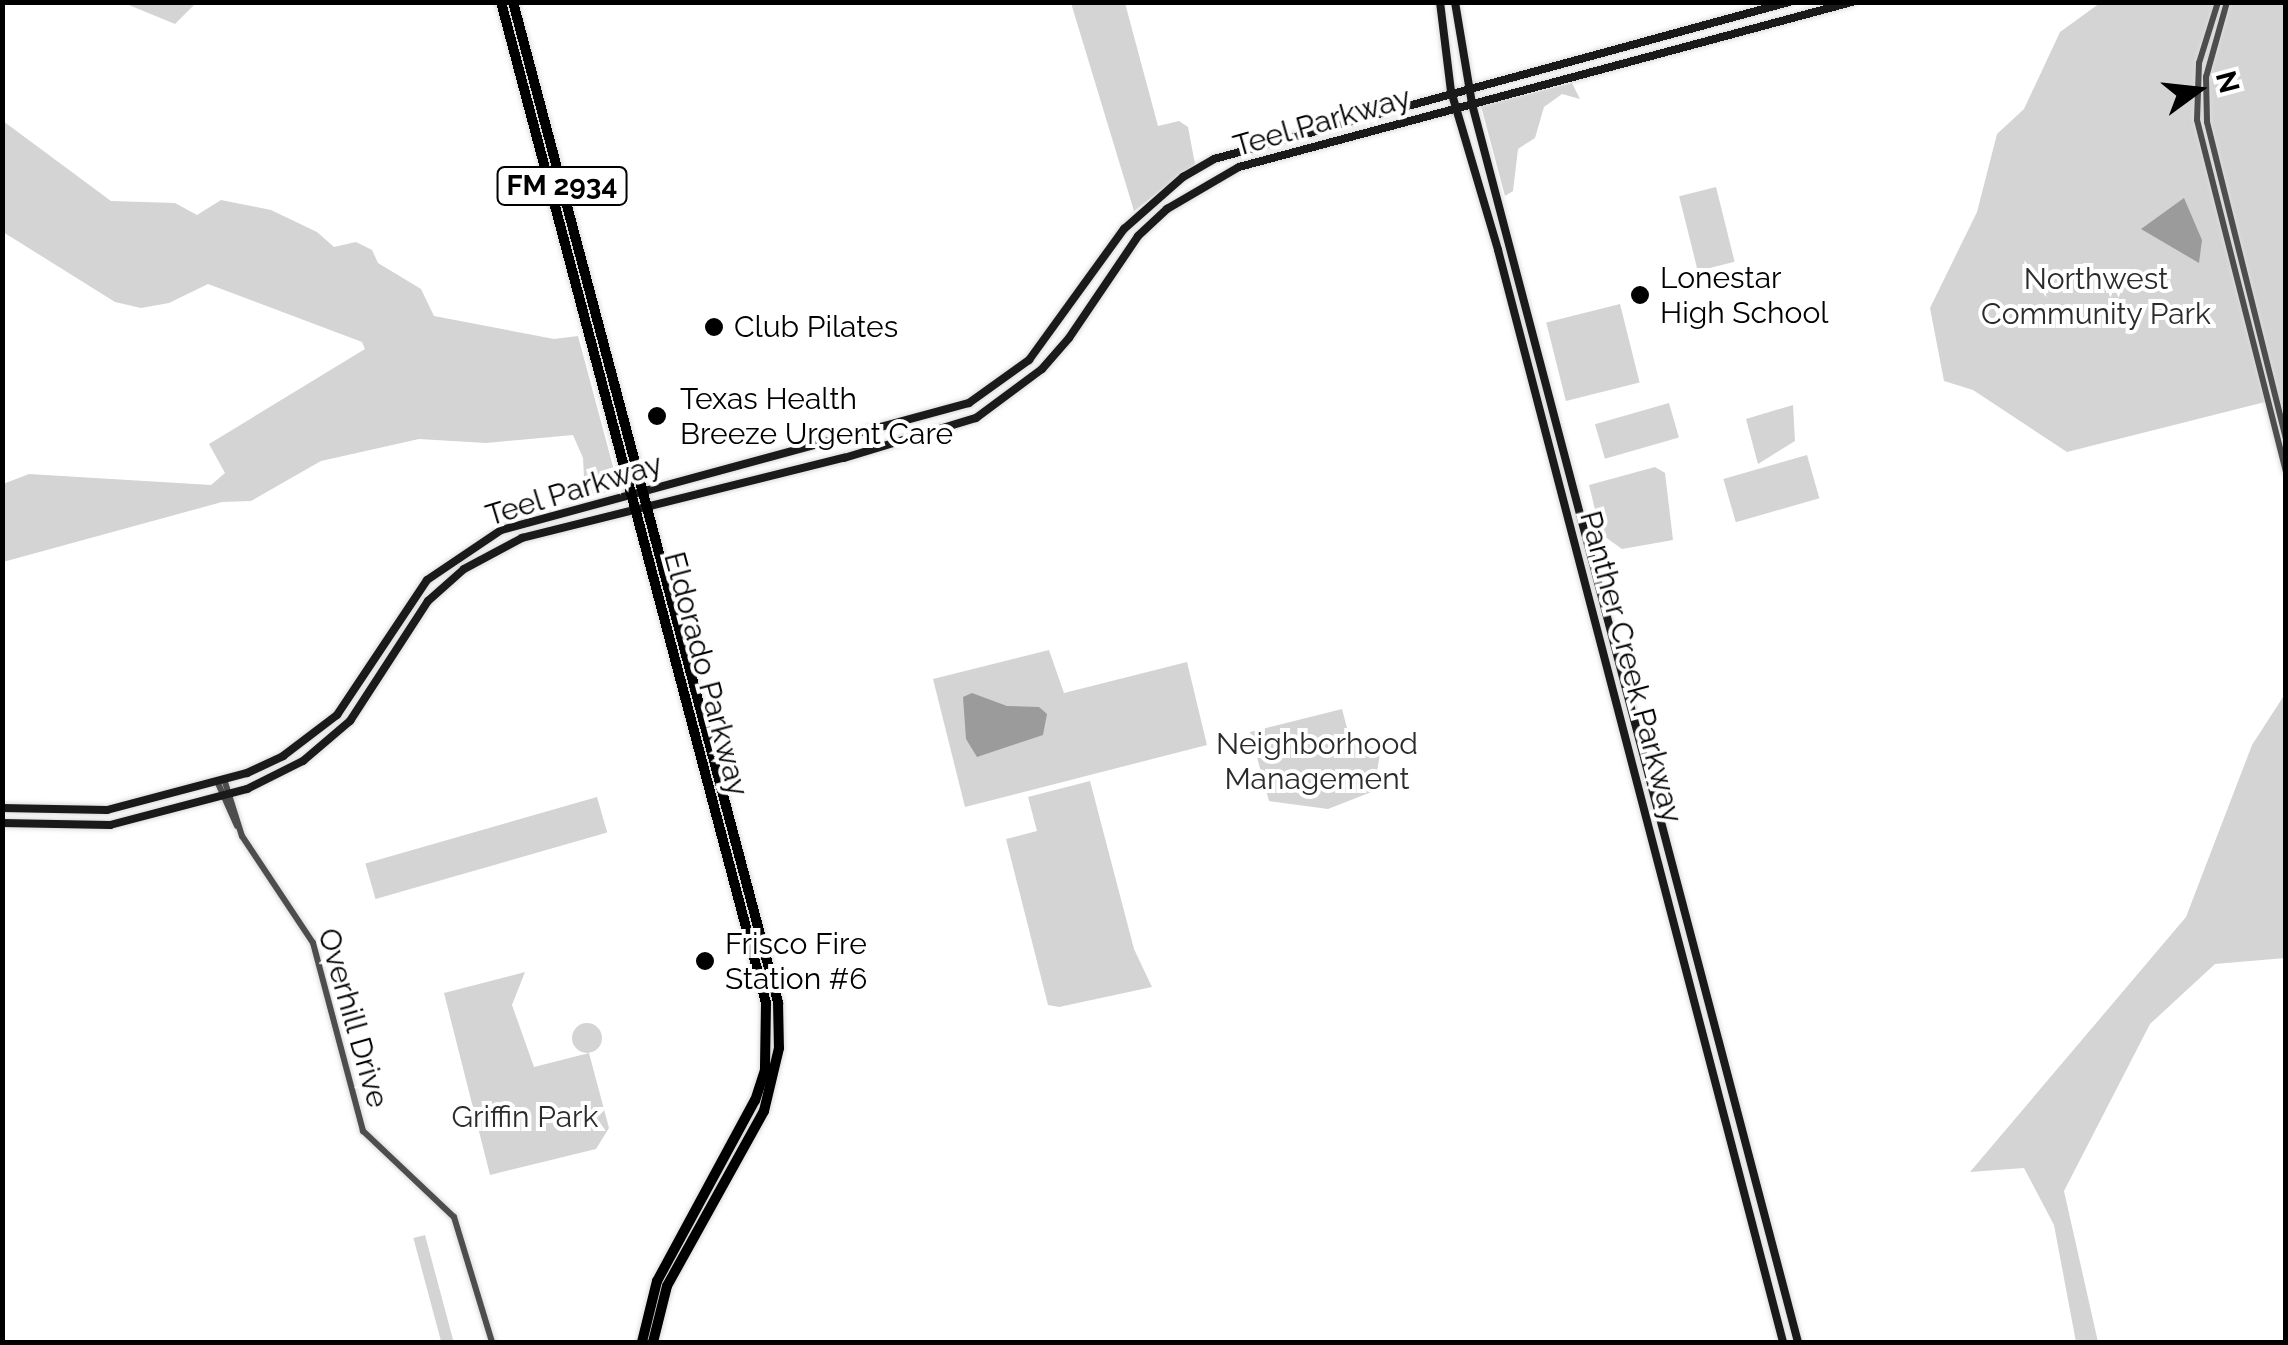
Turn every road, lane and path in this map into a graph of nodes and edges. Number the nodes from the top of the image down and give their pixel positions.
1 (501, 2) edge
2 (513, 2) edge
3 (1440, 2) edge
4 (1455, 2) edge
5 (1789, 2) edge
6 (1852, 2) edge
7 (2218, 2) edge
8 (2227, 2) edge
9 (1672, 34) junction
10 (1676, 48) junction
11 (1570, 60) junction
12 (1573, 76) junction
13 (1468, 87) junction
14 (1450, 91) junction
15 (1472, 104) junction
16 (1455, 108) junction
17 (1500, 204) junction
18 (1486, 208) junction
19 (1532, 322) junction
20 (1518, 326) junction
21 (605, 371) junction
22 (2286, 440) edge
23 (752, 463) junction
24 (2286, 472) edge
25 (755, 478) junction
26 (644, 491) junction
27 (631, 494) junction
28 (647, 504) junction
29 (635, 508) junction
30 (531, 520) junction
31 (534, 534) junction
32 (455, 557) junction
33 (464, 569) junction
34 (381, 645) junction
35 (394, 651) junction
36 (1627, 684) junction
37 (1612, 688) junction
38 (221, 781) junction
39 (224, 795) junction
40 (1658, 796) junction
41 (1642, 800) junction
42 (2, 808) edge
43 (2, 823) edge
44 (762, 954) junction
45 (1744, 1124) junction
46 (1728, 1127) junction
47 (492, 1342) edge
48 (642, 1342) edge
49 (653, 1342) edge
50 (1783, 1342) edge
51 (1798, 1342) edge

1 - 21 main road, Eldorado Parkway / FM 2934
2 - 21 main road, Eldorado Parkway / FM 2934
3 - 14 main road, Panther Creek Parkway
4 - 13 main road, Panther Creek Parkway
5 - 9 main road, Teel Parkway
6 - 10 main road, Teel Parkway
7 - 24 street
8 - 22 street
9 - 10 main road
9 - 11 main road, Teel Parkway
10 - 12 main road, Teel Parkway
11 - 12 main road
11 - 13 main road, Teel Parkway
12 - 15 main road, Teel Parkway
13 - 14 main road, Teel Parkway
13 - 15 main road, Panther Creek Parkway
14 - 16 main road, Panther Creek Parkway
14 - 23 main road, Teel Parkway
15 - 16 main road, Teel Parkway
15 - 17 main road, Panther Creek Parkway
16 - 18 main road, Panther Creek Parkway
16 - 25 main road, Teel Parkway
17 - 18 main road
17 - 19 main road, Panther Creek Parkway
18 - 20 main road, Panther Creek Parkway
19 - 20 main road
19 - 36 main road, Panther Creek Parkway
20 - 37 main road, Panther Creek Parkway
21 - 26 main road, Eldorado Parkway / FM 2934
21 - 27 main road, Eldorado Parkway / FM 2934
23 - 25 main road
23 - 26 main road, Teel Parkway
25 - 28 main road, Teel Parkway
26 - 27 main road, Teel Parkway
26 - 28 main road, Eldorado Parkway / FM 2934
27 - 29 main road, Eldorado Parkway / FM 2934
27 - 30 main road, Teel Parkway
28 - 29 main road, Teel Parkway
28 - 44 main road, Eldorado Parkway / FM 2934
29 - 31 main road, Teel Parkway
29 - 44 main road, Eldorado Parkway / FM 2934
30 - 31 main road
30 - 32 main road, Teel Parkway
31 - 33 main road, Teel Parkway
32 - 33 main road
32 - 34 main road, Teel Parkway
33 - 35 main road, Teel Parkway
34 - 35 main road
34 - 38 main road, Teel Parkway
35 - 39 main road, Teel Parkway
36 - 37 main road
36 - 40 main road, Panther Creek Parkway
37 - 41 main road, Panther Creek Parkway
38 - 39 street, Overhill Drive
38 - 42 main road, Teel Parkway
39 - 43 main road, Teel Parkway
39 - 47 street, Overhill Drive
40 - 41 main road
40 - 45 main road, Panther Creek Parkway
41 - 46 main road, Panther Creek Parkway
44 - 48 main road, Eldorado Parkway / FM 2934
44 - 49 main road, Eldorado Parkway / FM 2934
45 - 46 main road
45 - 51 main road, Panther Creek Parkway
46 - 50 main road, Panther Creek Parkway

